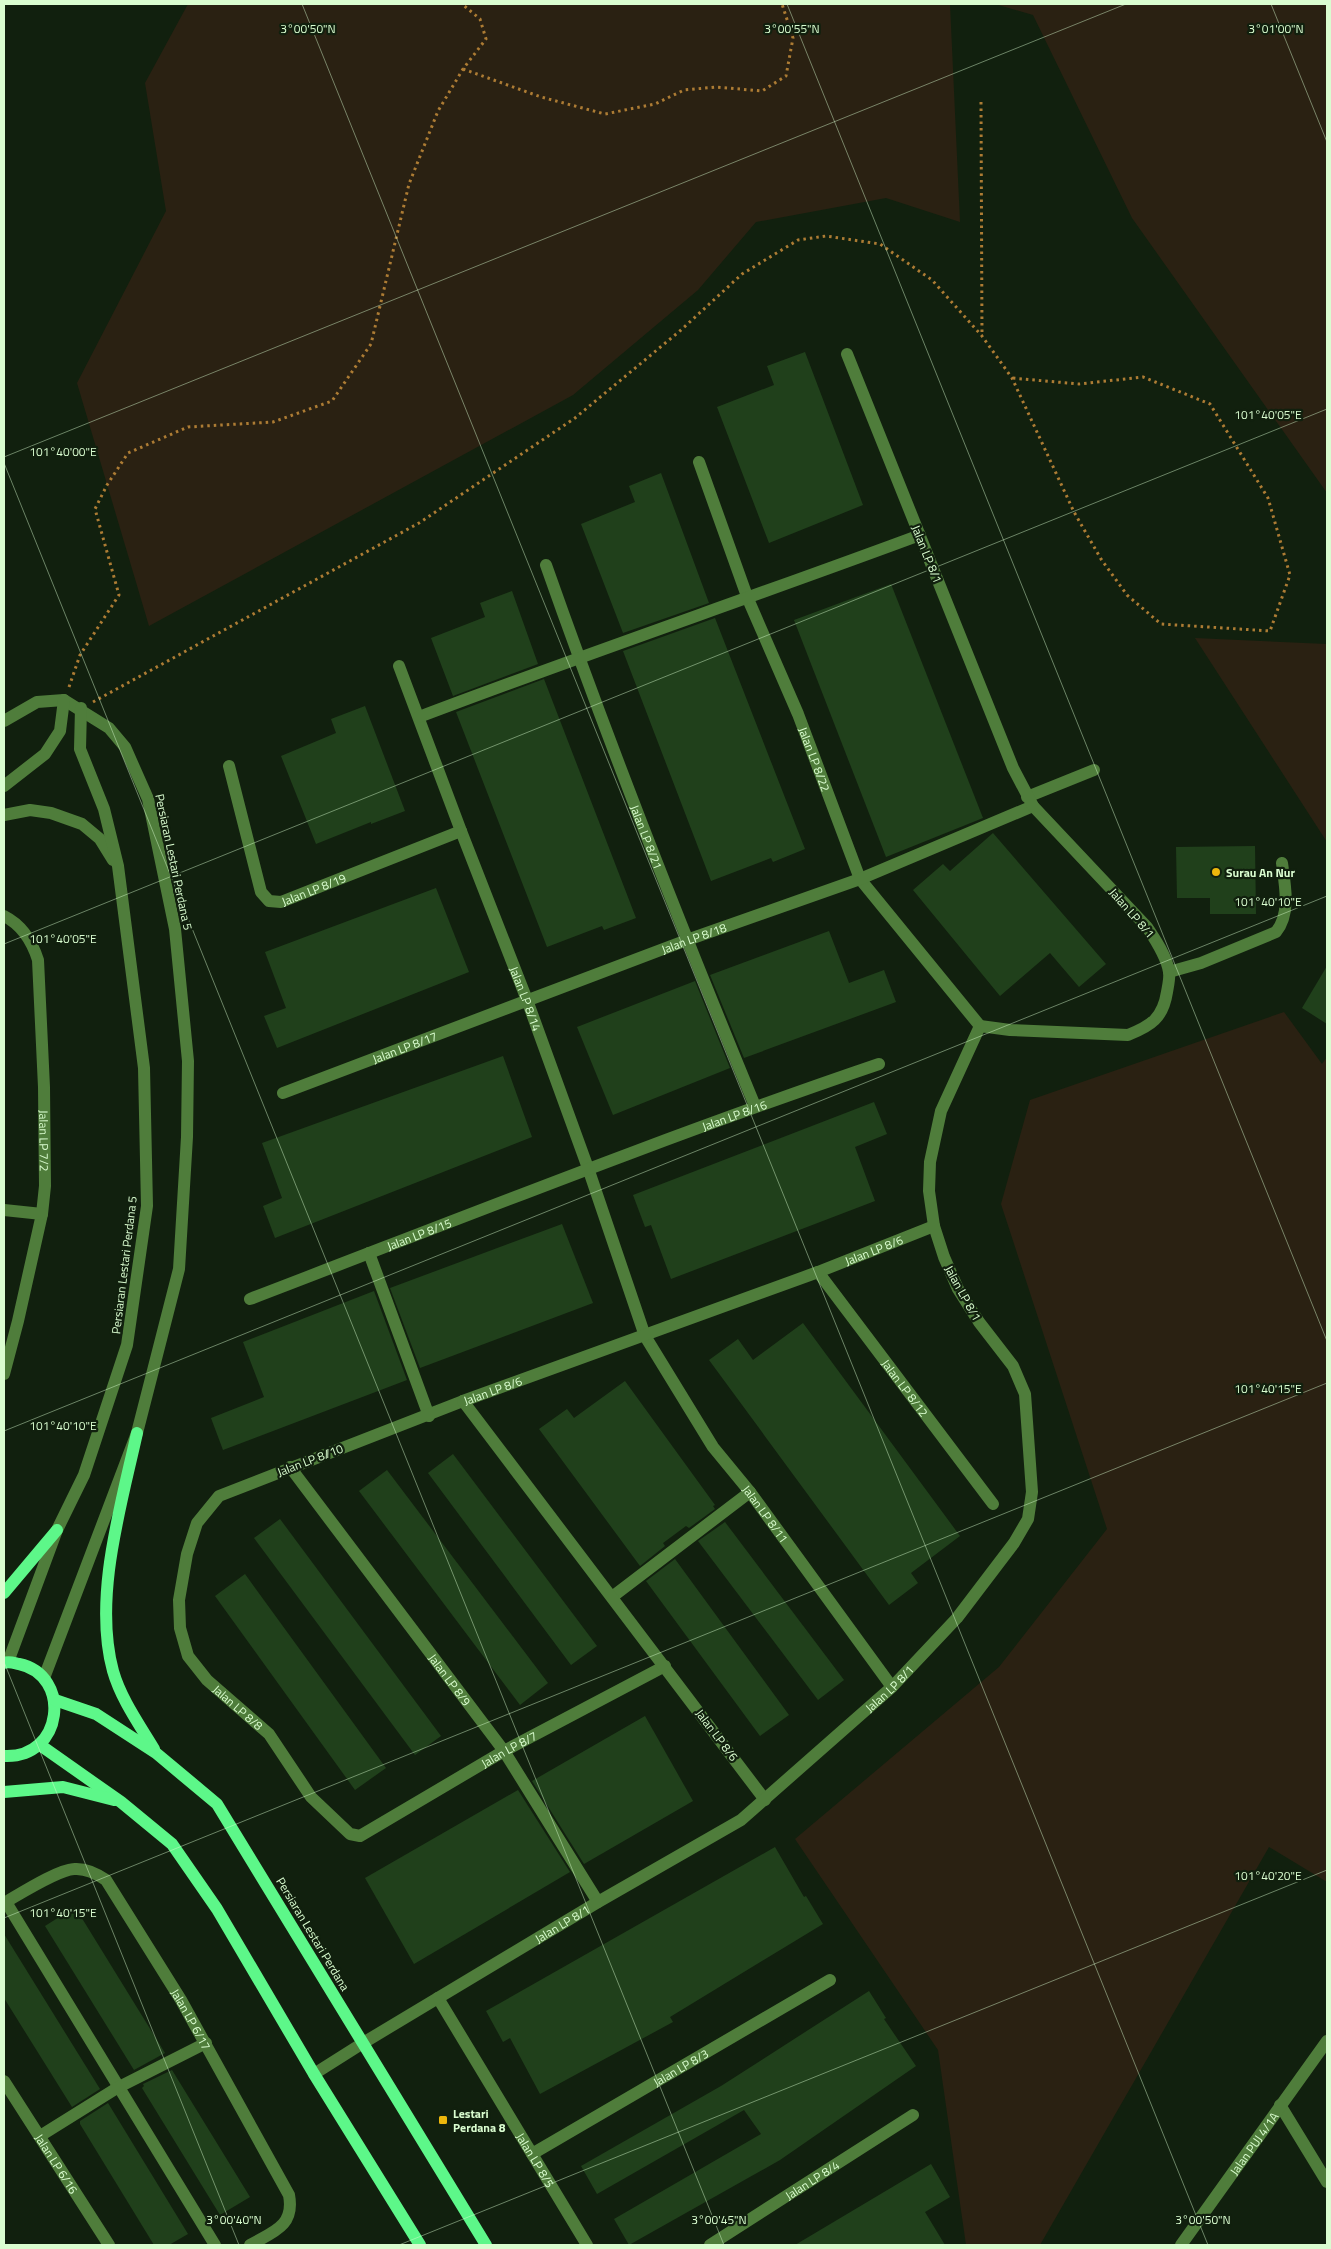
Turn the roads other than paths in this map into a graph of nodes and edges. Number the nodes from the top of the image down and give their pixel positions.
1 (847, 354) dead end
2 (699, 462) dead end
3 (920, 535) junction
4 (546, 565) dead end
5 (748, 599) junction
6 (579, 657) junction
7 (399, 666) dead end
8 (64, 700) junction
9 (81, 708) junction
10 (419, 717) junction
11 (4, 721) edge
12 (229, 766) dead end
13 (1094, 770) dead end
14 (4, 786) edge
15 (1030, 801) junction
16 (4, 815) edge
17 (461, 831) junction
18 (1282, 863) dead end
19 (118, 866) junction
20 (860, 879) junction
21 (4, 916) edge
22 (687, 940) junction
23 (1169, 972) junction
24 (527, 1000) junction
25 (980, 1026) junction
26 (879, 1064) dead end
27 (282, 1093) dead end
28 (756, 1106) junction
29 (588, 1168) junction
30 (4, 1210) edge
31 (42, 1214) junction
32 (934, 1226) junction
33 (369, 1253) junction
34 (818, 1272) junction
35 (250, 1299) dead end
36 (644, 1336) junction
37 (4, 1374) edge
38 (463, 1401) junction
39 (429, 1416) junction
40 (137, 1433) junction
41 (290, 1467) junction
42 (750, 1492) junction
43 (993, 1504) dead end
44 (57, 1530) junction
45 (187, 1554) joint
46 (4, 1593) edge
47 (612, 1597) junction
48 (6, 1662) edge
49 (665, 1666) junction
50 (44, 1678) junction
51 (892, 1687) junction
52 (55, 1700) junction
53 (40, 1745) junction
54 (504, 1751) junction
55 (156, 1753) junction
56 (4, 1756) edge
57 (4, 1792) edge
58 (765, 1800) junction
59 (121, 1802) junction
60 (355, 1836) joint
61 (598, 1902) junction
62 (5, 1903) edge
63 (830, 1980) dead end
64 (438, 1998) junction
65 (1327, 2041) edge
66 (363, 2042) junction
67 (206, 2043) junction
68 (314, 2074) junction
69 (4, 2081) edge
70 (117, 2088) junction
71 (1280, 2105) junction
72 (913, 2115) dead end
73 (40, 2136) junction
74 (532, 2154) junction
75 (1327, 2182) edge
76 (109, 2245) edge
77 (214, 2245) edge
78 (250, 2245) edge
79 (420, 2245) edge
80 (486, 2245) edge
81 (587, 2245) edge
82 (710, 2245) edge
83 (1181, 2245) edge

1 - 3 street, Jalan LP 8/1
2 - 5 street, Jalan LP 8/22
3 - 5 street
3 - 15 street, Jalan LP 8/1
4 - 6 street, Jalan LP 8/21
5 - 6 street
5 - 20 street, Jalan LP 8/22
6 - 10 street
6 - 22 street, Jalan LP 8/21
7 - 10 street, Jalan LP 8/14
8 - 9 street
8 - 11 street
8 - 14 street
9 - 19 street, Persiaran Lestari Perdana 5
9 - 40 street, Persiaran Lestari Perdana 5
10 - 17 street, Jalan LP 8/14
12 - 17 street, Jalan LP 8/19
13 - 15 street, Jalan LP 8/18
15 - 20 street, Jalan LP 8/18
15 - 23 street, Jalan LP 8/1
16 - 19 street
17 - 24 street, Jalan LP 8/14
18 - 23 street
19 - 44 street, Persiaran Lestari Perdana 5
20 - 22 street, Jalan LP 8/18
20 - 25 street, Jalan LP 8/22
21 - 31 street, Jalan LP 7/2
22 - 24 street, Jalan LP 8/18
22 - 28 street, Jalan LP 8/21
23 - 25 street, Jalan LP 8/1
24 - 27 street, Jalan LP 8/17
24 - 29 street, Jalan LP 8/14
25 - 32 street, Jalan LP 8/1
26 - 28 street, Jalan LP 8/16
28 - 29 street, Jalan LP 8/16
29 - 33 street, Jalan LP 8/15
29 - 36 street, Jalan LP 8/14
30 - 31 street
31 - 37 street, Jalan LP 7/2
32 - 34 street, Jalan LP 8/6
32 - 51 street, Jalan LP 8/1
33 - 35 street, Jalan LP 8/15
33 - 39 street
34 - 36 street, Jalan LP 8/6
34 - 43 street, Jalan LP 8/12
36 - 38 street, Jalan LP 8/6
36 - 42 street, Jalan LP 8/11
38 - 39 street, Jalan LP 8//10
38 - 47 street, Jalan LP 8/6
39 - 41 street, Jalan LP 8//10
40 - 50 street, Persiaran Lestari Perdana 5
40 - 55 main road
41 - 45 street, Jalan LP 8//10
41 - 54 street, Jalan LP 8/9
42 - 47 street
42 - 51 street, Jalan LP 8/11
44 - 46 main road
44 - 48 street, Persiaran Lestari Perdana 5
45 - 60 street, Jalan LP 8/8
47 - 49 street, Jalan LP 8/6
48 - 50 main road, Persiaran Lestari Perdana 5
49 - 54 street, Jalan LP 8/7
49 - 58 street, Jalan LP 8/6
50 - 52 main road
51 - 58 street, Jalan LP 8/1
52 - 53 main road
52 - 55 main road, Persiaran Lestari Perdana
53 - 56 main road
53 - 59 main road
54 - 60 street, Jalan LP 8/7
54 - 61 street, Jalan LP 8/9
55 - 66 main road, Persiaran Lestari Perdana
57 - 59 main road
58 - 61 street, Jalan LP 8/1
59 - 68 main road
61 - 64 street, Jalan LP 8/1
62 - 67 street, Jalan LP 6/17
62 - 70 street
63 - 74 street, Jalan LP 8/3
64 - 66 street, Jalan LP 8/1
64 - 74 street, Jalan LP 8/5
65 - 71 street, Jalan PUJ 4/1A
66 - 68 street, Jalan LP 8/1
66 - 80 main road, Persiaran Lestari Perdana
67 - 70 street
67 - 78 street, Jalan LP 6/17
68 - 79 main road
69 - 73 street, Jalan LP 6/16
70 - 73 street
70 - 77 street
71 - 75 street
71 - 83 street, Jalan PUJ 4/1A
72 - 82 street, Jalan LP 8/4
73 - 76 street, Jalan LP 6/16
74 - 81 street, Jalan LP 8/5

